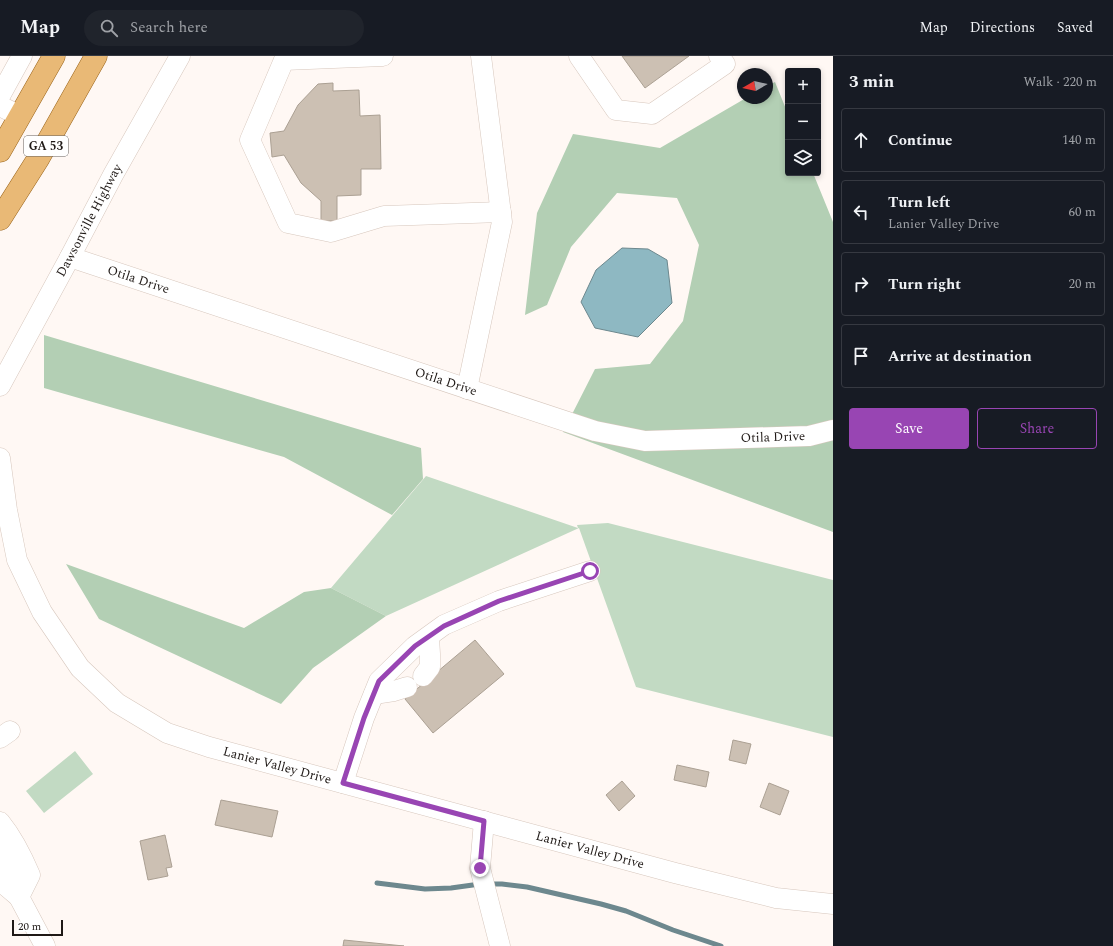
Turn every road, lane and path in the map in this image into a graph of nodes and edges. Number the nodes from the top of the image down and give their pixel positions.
1 (22, 56) edge
2 (54, 56) edge
3 (96, 56) edge
4 (180, 56) edge
5 (383, 56) edge
6 (481, 56) edge
7 (579, 56) edge
8 (719, 56) edge
9 (284, 58) edge
10 (0, 96) edge
11 (0, 106) edge
12 (20, 116) junction
13 (0, 151) edge
14 (501, 212) junction
15 (0, 219) edge
16 (70, 257) junction
17 (0, 386) edge
18 (467, 388) junction
19 (833, 430) edge
20 (0, 458) edge
21 (5, 528) edge
22 (590, 571) dead end
23 (428, 637) junction
24 (374, 694) junction
25 (343, 783) junction
26 (484, 821) junction
27 (3, 836) edge
28 (0, 874) edge
29 (19, 897) junction
30 (833, 904) edge
31 (45, 946) edge
32 (500, 946) edge

1 - 10 street
2 - 12 main road, GA 53
3 - 15 main road, GA 53
4 - 16 street, Dawsonville Highway
5 - 9 street
6 - 14 street
7 - 8 street
9 - 14 street
11 - 12 street
12 - 13 main road, GA 53
14 - 18 street
16 - 17 street, Dawsonville Highway
16 - 18 street, Otila Drive
18 - 19 street, Otila Drive
20 - 21 street, Lanier Valley Drive
21 - 25 street, Lanier Valley Drive
22 - 23 street
23 - 24 street
23 - 24 street
24 - 25 street
25 - 26 street, Lanier Valley Drive
26 - 30 street, Lanier Valley Drive
26 - 32 street
27 - 29 street
28 - 29 street
29 - 31 street

